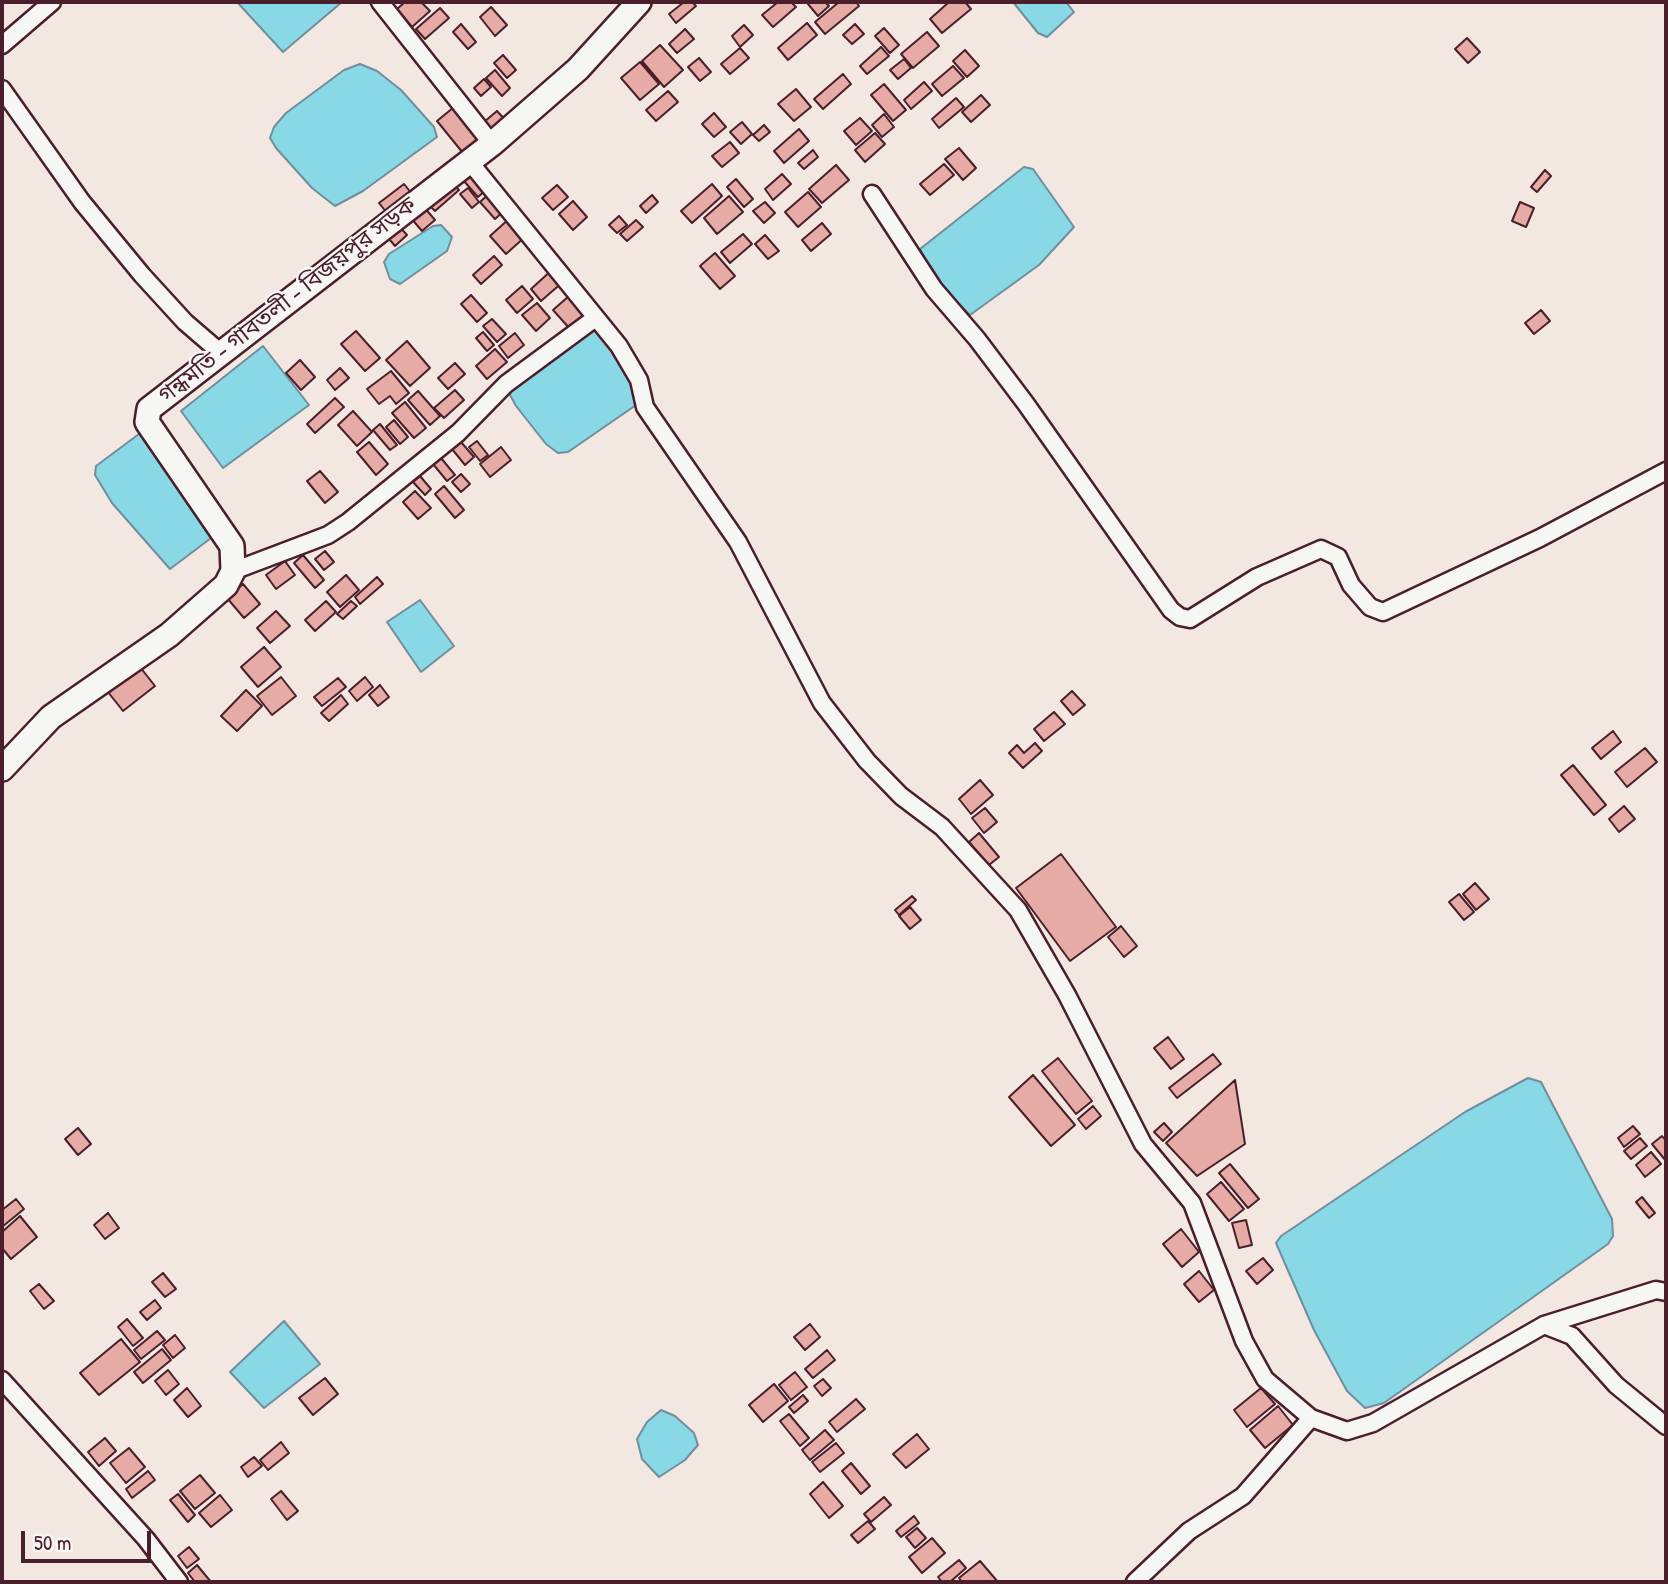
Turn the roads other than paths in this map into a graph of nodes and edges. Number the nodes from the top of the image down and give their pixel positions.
1 (52, 2) edge
2 (380, 2) edge
3 (639, 2) edge
4 (2, 45) edge
5 (2, 89) edge
6 (492, 144) junction
7 (469, 161) junction
8 (872, 194) dead end
9 (594, 319) junction
10 (220, 353) junction
11 (1666, 471) edge
12 (233, 571) junction
13 (2, 769) edge
14 (1666, 1292) edge
15 (1544, 1325) junction
16 (2, 1380) edge
17 (1311, 1418) junction
18 (1666, 1426) edge
19 (179, 1582) edge
20 (1135, 1582) edge

1 - 4 street
2 - 6 street
3 - 6 main road, গন্ধমতি - গাবতলী - বিজয়পুর সড়ক
5 - 10 street
6 - 7 main road, গন্ধমতি - গাবতলী - বিজয়পুর সড়ক
7 - 9 street
7 - 10 main road, গন্ধমতি - গাবতলী - বিজয়পুর সড়ক
8 - 11 street
9 - 12 street
9 - 17 street
10 - 12 main road, গন্ধমতি - গাবতলী - বিজয়পুর সড়ক
12 - 13 main road
14 - 15 street
15 - 17 street
15 - 18 street
16 - 19 street
17 - 20 street

